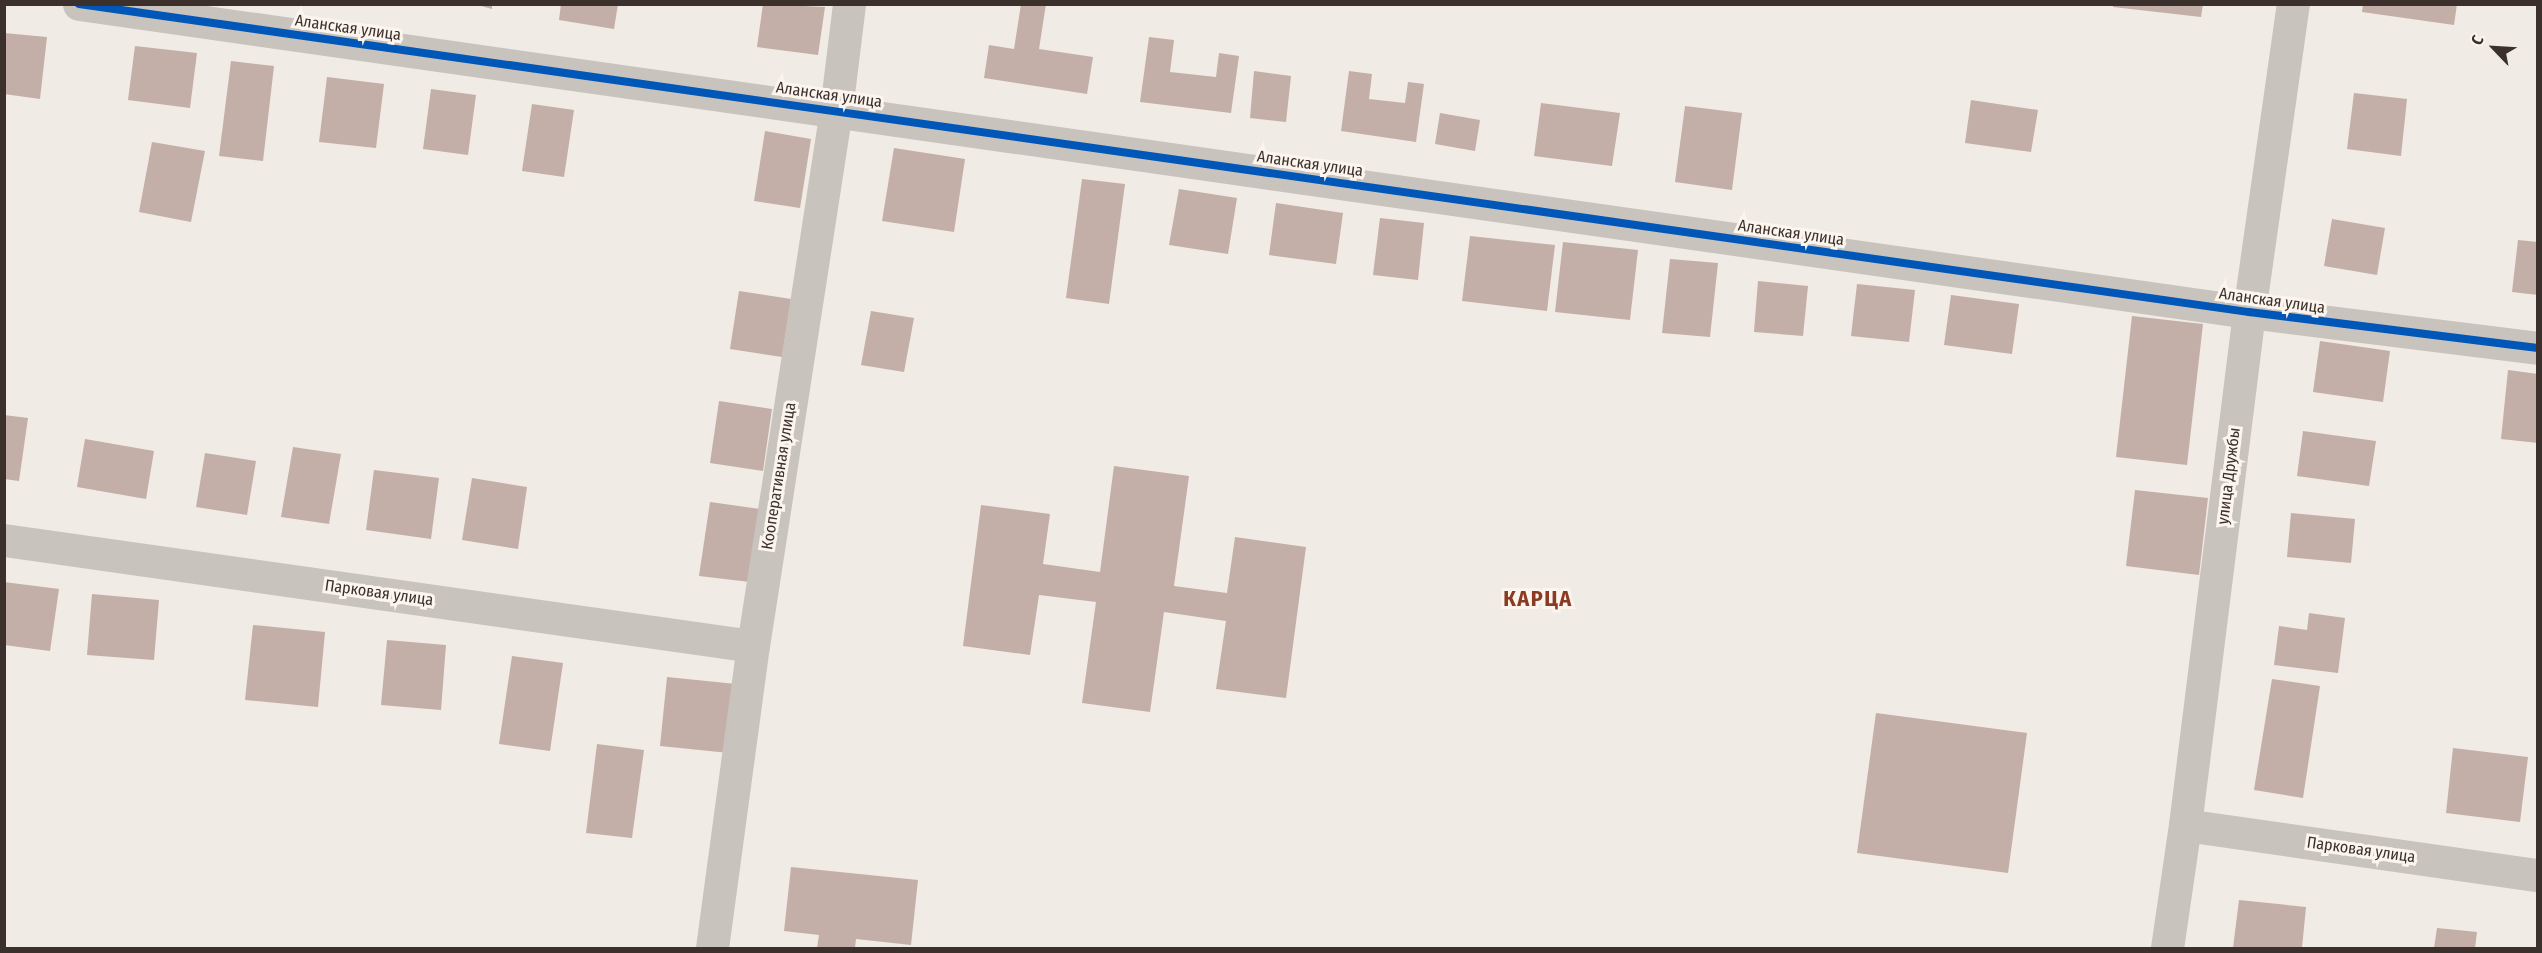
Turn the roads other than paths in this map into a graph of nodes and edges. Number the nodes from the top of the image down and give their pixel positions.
1 (80, 4) edge
2 (849, 4) edge
3 (2293, 4) edge
4 (836, 110) junction
5 (2249, 312) junction
6 (2538, 348) edge
7 (4, 540) edge
8 (753, 646) junction
9 (2185, 825) junction
10 (2538, 875) edge
11 (712, 948) edge
12 (2167, 948) edge

1 - 4 street, Аланская улица
2 - 4 street, Кооперативная улица
3 - 5 street, улица Дружбы
4 - 5 street, Аланская улица
4 - 8 street, Кооперативная улица
5 - 6 street, Аланская улица
5 - 9 street, улица Дружбы
7 - 8 street, Парковая улица
8 - 11 street, Кооперативная улица
9 - 10 street, Парковая улица
9 - 12 street, улица Дружбы

